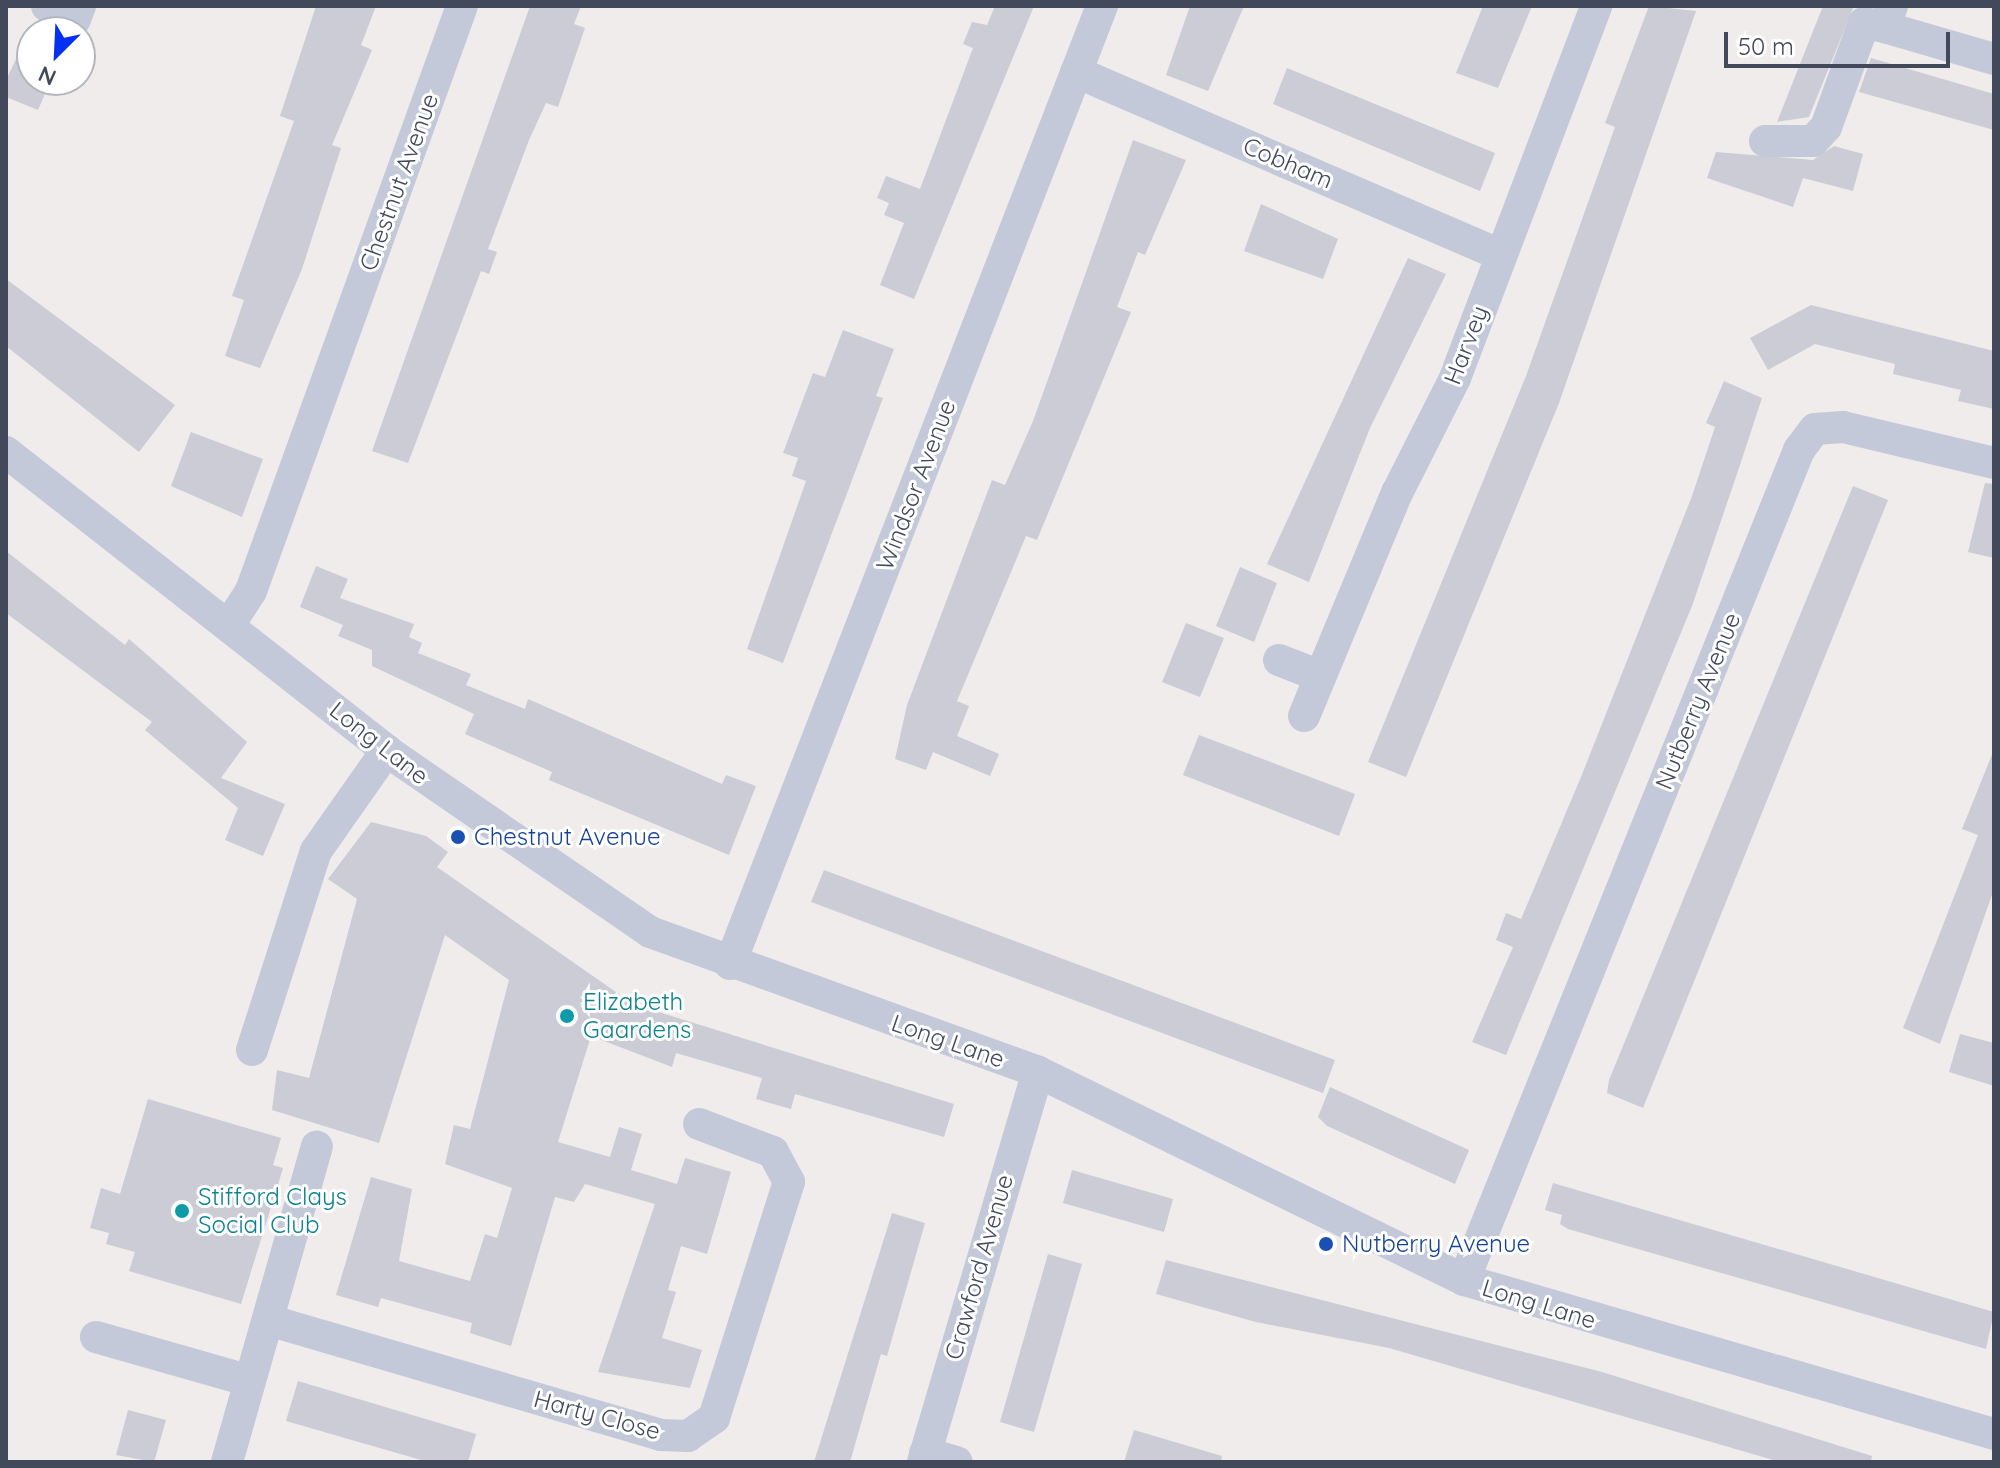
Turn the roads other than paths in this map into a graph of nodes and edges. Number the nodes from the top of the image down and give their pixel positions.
1 (47, 6) edge
2 (80, 6) edge
3 (462, 6) edge
4 (1102, 6) edge
5 (1596, 6) edge
6 (1888, 17) edge
7 (1994, 59) edge
8 (1076, 72) junction
9 (1765, 141) dead end
10 (1501, 255) junction
11 (6, 452) edge
12 (1994, 463) edge
13 (229, 625) junction
14 (1279, 660) dead end
15 (1320, 676) junction
16 (1304, 716) dead end
17 (387, 750) junction
18 (730, 964) junction
19 (252, 1050) dead end
20 (1038, 1072) junction
21 (699, 1124) dead end
22 (317, 1147) dead end
23 (1464, 1280) junction
24 (268, 1320) junction
25 (96, 1337) dead end
26 (250, 1381) junction
27 (1994, 1434) edge
28 (924, 1458) edge
29 (227, 1462) edge
30 (957, 1462) edge

1 - 2 street
3 - 13 street, Chestnut Avenue
4 - 8 street, Windsor Avenue
5 - 10 street, Harvey
6 - 7 street
6 - 9 street
8 - 10 street, Cobham
8 - 18 street, Windsor Avenue
10 - 15 street, Harvey
11 - 13 street, Long Lane
12 - 23 street, Nutberry Avenue
13 - 17 street, Long Lane
14 - 15 street
15 - 16 street, Harvey
17 - 18 street, Long Lane
17 - 19 street
18 - 20 street, Long Lane
20 - 23 street, Long Lane
20 - 28 street, Crawford Avenue
21 - 24 street, Harty Close
22 - 24 street
23 - 27 street, Long Lane
24 - 26 street
25 - 26 street
26 - 29 street
28 - 30 street

